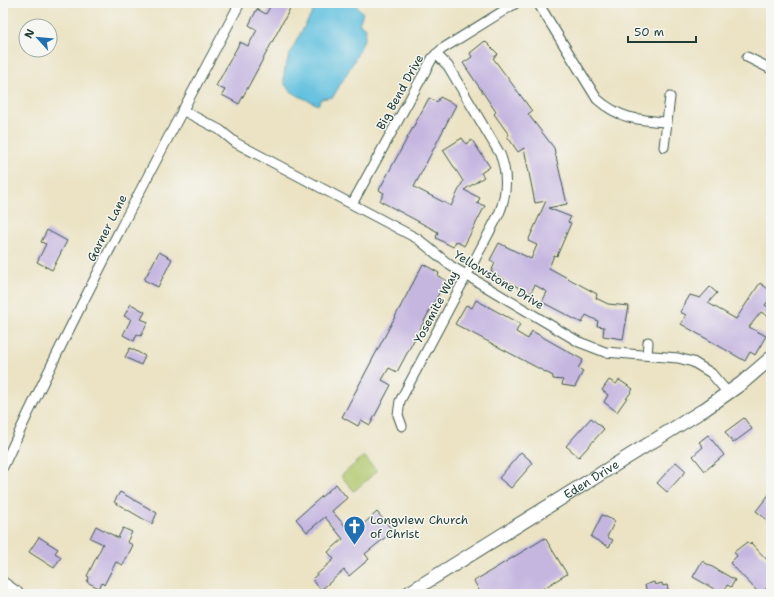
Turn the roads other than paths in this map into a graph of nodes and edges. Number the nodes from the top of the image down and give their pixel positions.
1 (240, 3) edge
2 (516, 3) edge
3 (538, 3) edge
4 (436, 54) junction
5 (747, 57) dead end
6 (771, 70) edge
7 (670, 97) dead end
8 (182, 110) junction
9 (666, 122) junction
10 (664, 147) dead end
11 (352, 204) junction
12 (466, 276) junction
13 (648, 342) dead end
14 (647, 355) junction
15 (771, 358) edge
16 (728, 393) junction
17 (402, 426) dead end
18 (3, 467) edge
19 (3, 584) edge
20 (17, 594) edge
21 (407, 594) edge

1 - 8 street, Garner Lane
2 - 4 street, Big Bend Drive
3 - 9 street
4 - 11 street, Big Bend Drive
4 - 12 street, Yosemite Way
5 - 6 street
7 - 9 street
8 - 11 street, Yellowstone Drive
8 - 18 street, Garner Lane
9 - 10 street
11 - 12 street, Yellowstone Drive
12 - 14 street, Yellowstone Drive
12 - 17 street, Yosemite Way
13 - 14 street
14 - 16 street, Yellowstone Drive
15 - 16 street, Eden Drive
16 - 21 street, Eden Drive
19 - 20 street

